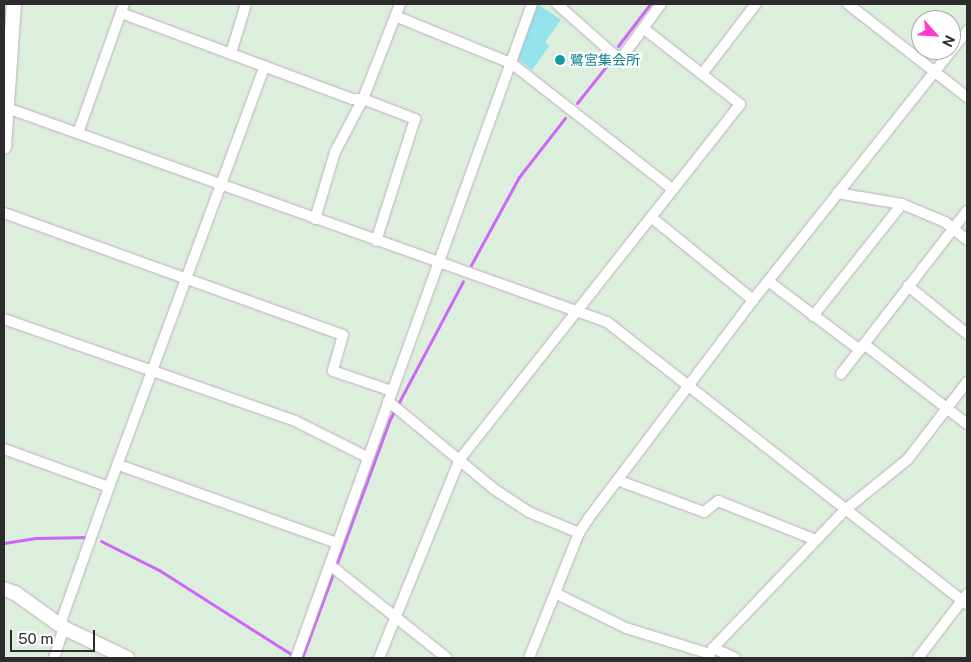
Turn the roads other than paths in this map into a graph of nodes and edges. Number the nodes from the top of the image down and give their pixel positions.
1 (246, 4) edge
2 (400, 4) edge
3 (532, 4) edge
4 (558, 4) edge
5 (660, 4) edge
6 (756, 4) edge
7 (848, 4) edge
8 (11, 5) edge
9 (123, 8) edge
10 (395, 16) junction
11 (643, 28) junction
12 (967, 31) edge
13 (231, 53) junction
14 (511, 63) junction
15 (265, 66) junction
16 (934, 72) junction
17 (702, 74) junction
18 (967, 97) edge
19 (363, 99) junction
20 (7, 108) junction
21 (78, 133) junction
22 (4, 147) edge
23 (220, 186) junction
24 (672, 189) junction
25 (837, 193) junction
26 (902, 204) junction
27 (967, 211) edge
28 (4, 213) edge
29 (651, 217) junction
30 (315, 219) junction
31 (953, 229) junction
32 (376, 240) junction
33 (967, 240) edge
34 (438, 264) junction
35 (186, 280) junction
36 (768, 281) junction
37 (908, 286) junction
38 (752, 300) junction
39 (576, 312) junction
40 (813, 316) junction
41 (4, 319) edge
42 (967, 334) edge
43 (862, 347) junction
44 (152, 373) junction
45 (841, 374) dead end
46 (967, 382) edge
47 (690, 385) junction
48 (392, 391) junction
49 (389, 403) junction
50 (947, 408) junction
51 (967, 424) edge
52 (4, 448) edge
53 (367, 457) junction
54 (460, 459) junction
55 (120, 465) junction
56 (616, 480) junction
57 (109, 487) junction
58 (845, 510) junction
59 (579, 533) junction
60 (816, 540) junction
61 (337, 542) junction
62 (333, 567) junction
63 (4, 589) edge
64 (555, 593) junction
65 (966, 600) edge
66 (396, 618) junction
67 (64, 628) junction
68 (710, 653) edge
69 (54, 658) edge
70 (127, 658) edge
71 (296, 658) edge
72 (379, 658) edge
73 (447, 658) edge
74 (529, 658) edge
75 (734, 658) edge
76 (918, 658) edge

1 - 13 street
2 - 10 street
3 - 14 street
4 - 11 street
5 - 11 street
6 - 17 street
7 - 16 street
8 - 20 main road
9 - 13 street
9 - 21 street
10 - 14 street
10 - 19 street
11 - 17 street
12 - 16 street
13 - 15 street
14 - 24 street
14 - 34 street
15 - 19 street
15 - 23 street
16 - 18 street
16 - 25 street
17 - 24 street
19 - 30 street
19 - 32 street
20 - 21 street
20 - 22 main road
21 - 23 street
23 - 30 street
23 - 35 street
24 - 29 street
25 - 26 street
25 - 36 street
26 - 31 street
26 - 40 street
27 - 31 street
28 - 35 street
29 - 38 street
29 - 39 street
30 - 32 street
31 - 33 street
31 - 37 street
32 - 34 street
34 - 39 street
34 - 48 street
35 - 44 street
35 - 48 street
36 - 38 street
36 - 40 street
37 - 42 street
37 - 43 street
38 - 47 street
39 - 47 street
39 - 54 street
40 - 43 street
41 - 44 street
43 - 45 street
43 - 50 street
44 - 53 street
44 - 55 street
46 - 50 street
47 - 56 street
47 - 58 street
48 - 49 street
49 - 53 street
49 - 54 street
50 - 51 street
50 - 58 street
52 - 57 street
53 - 61 street
54 - 59 street
54 - 66 street
55 - 57 street
55 - 61 street
56 - 59 street
56 - 60 street
57 - 67 street
58 - 60 street
58 - 65 street
59 - 64 street
60 - 68 street
61 - 62 street
62 - 66 street
62 - 71 street
63 - 67 main road
64 - 68 street
64 - 74 street
65 - 76 street
66 - 72 street
66 - 73 street
67 - 69 street
67 - 70 main road
68 - 75 street

